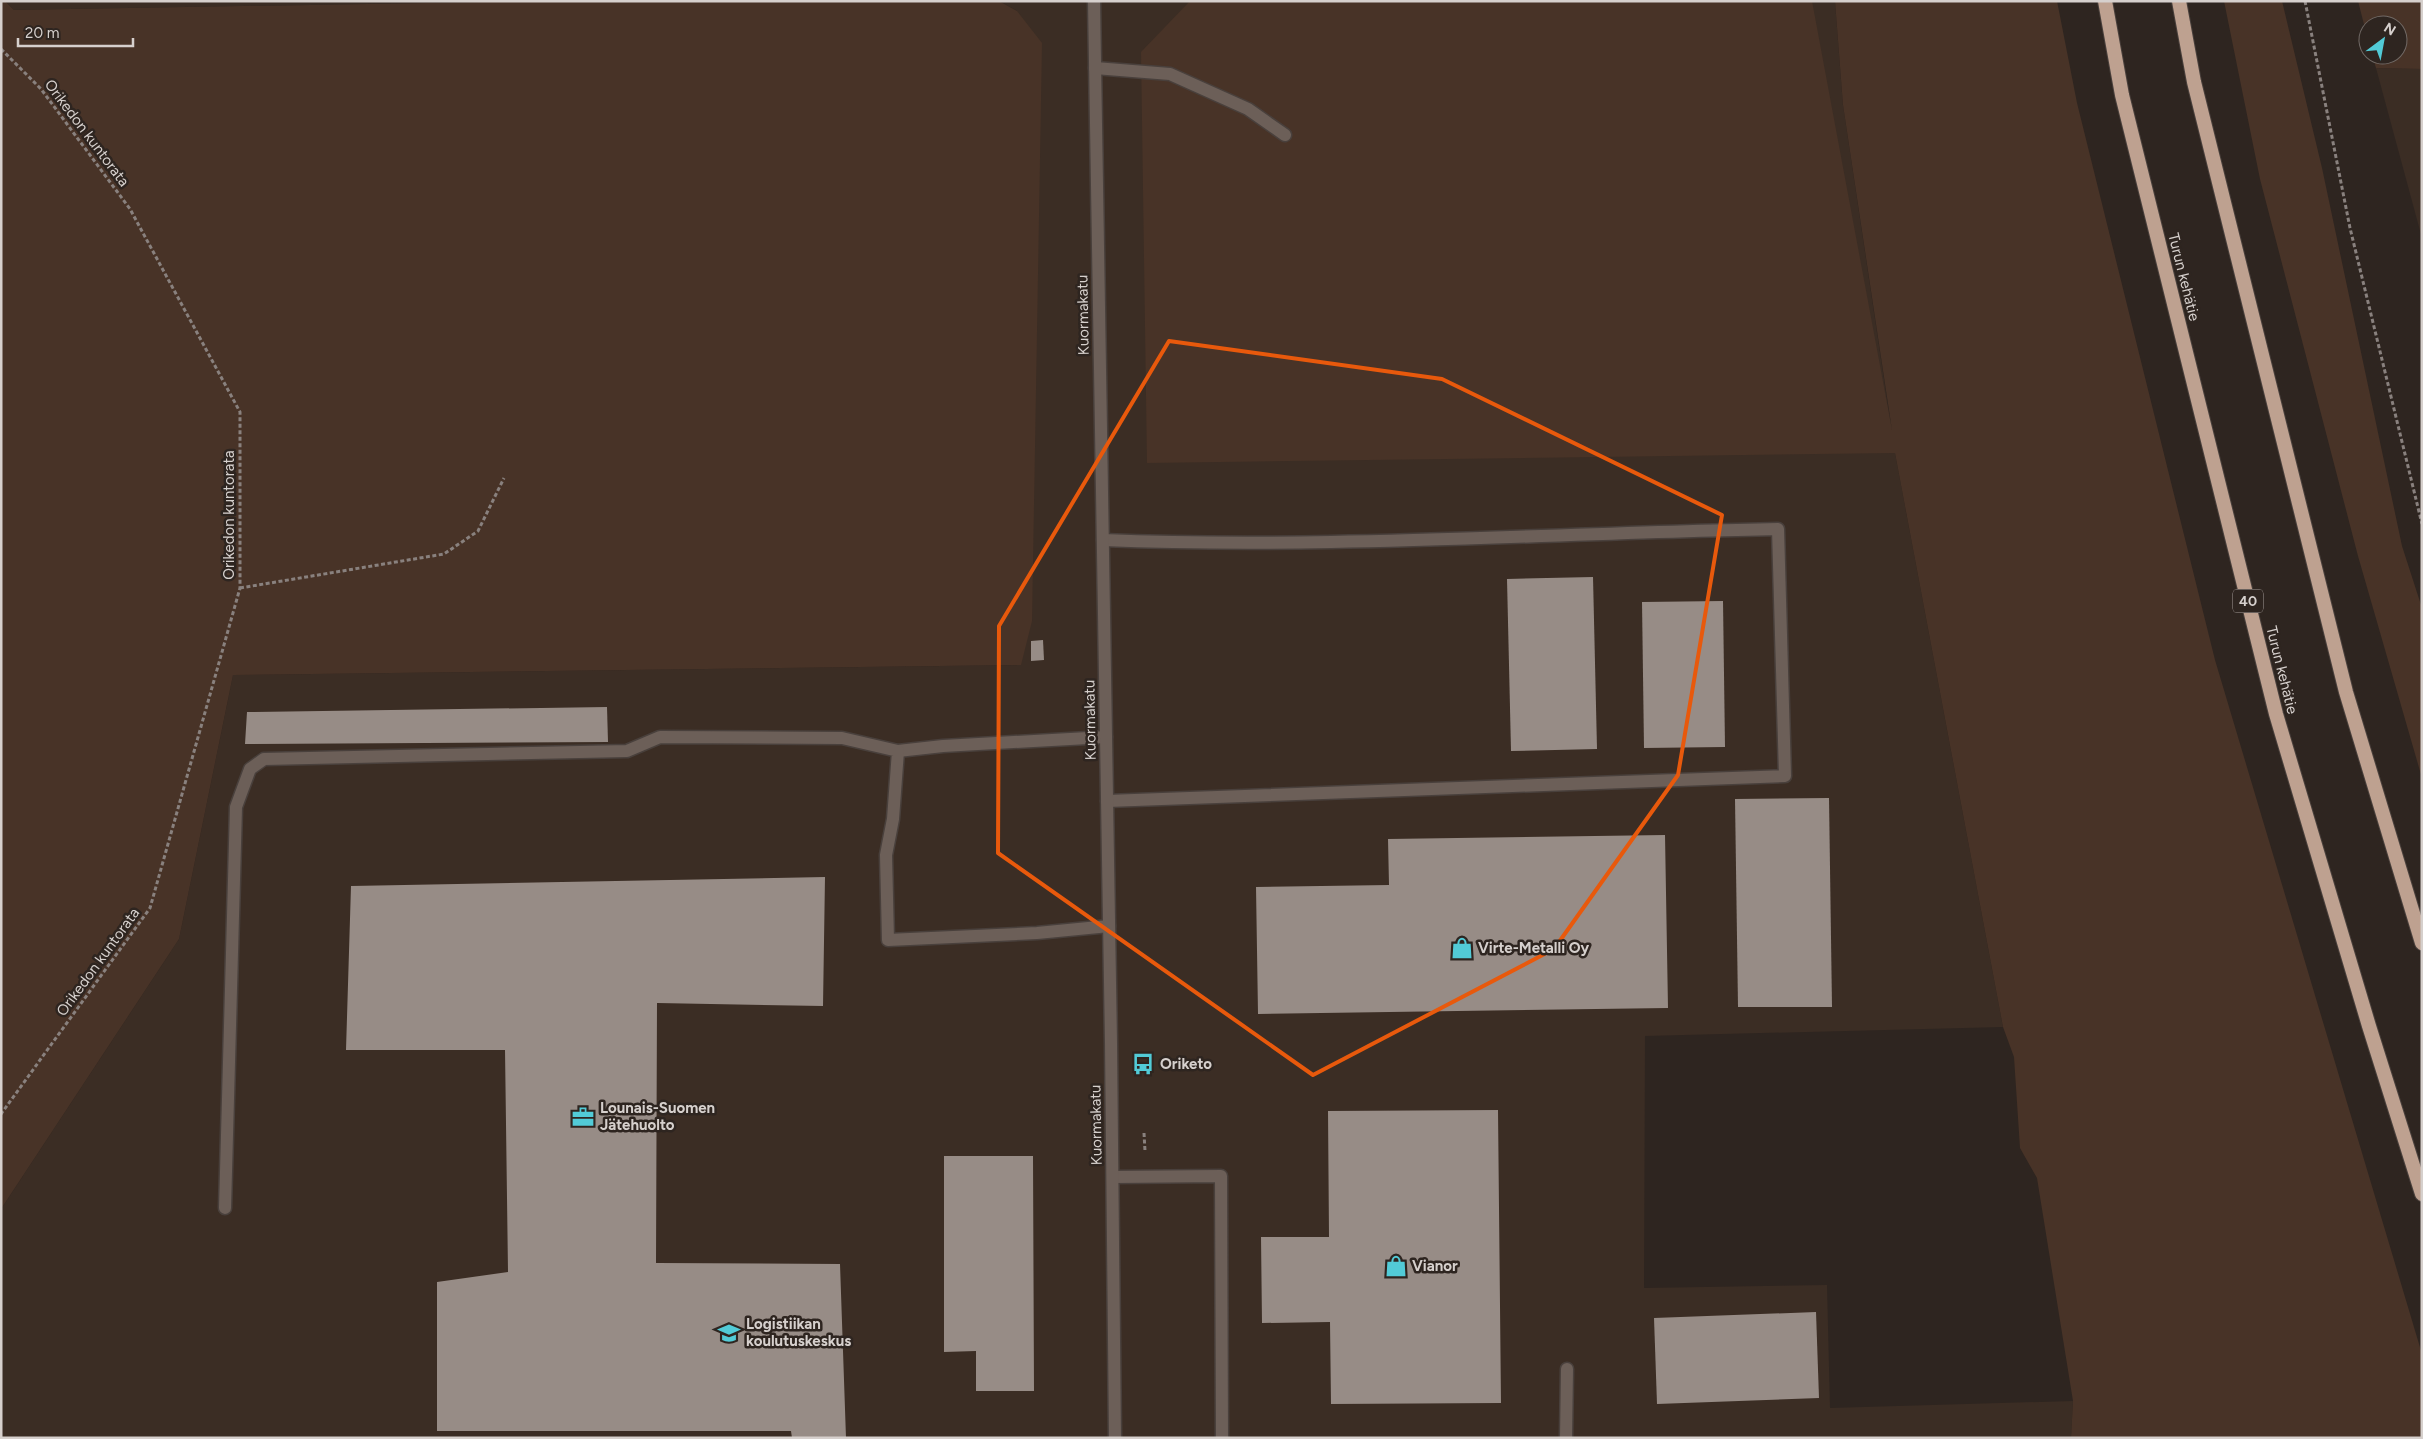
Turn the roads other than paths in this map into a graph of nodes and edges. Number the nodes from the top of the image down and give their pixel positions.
1 (1094, 1) edge
2 (2104, 1) edge
3 (2179, 1) edge
4 (1095, 68) junction
5 (1284, 135) dead end
6 (1103, 540) junction
7 (1106, 737) junction
8 (898, 751) junction
9 (1107, 801) junction
10 (1109, 926) junction
11 (2422, 943) edge
12 (1113, 1177) junction
13 (2422, 1194) edge
14 (226, 1208) dead end
15 (1567, 1369) dead end
16 (1115, 1438) edge
17 (1222, 1438) edge
18 (1566, 1438) edge

1 - 4 street, Kuormakatu
2 - 13 highway, Turun kehätie / 40
3 - 11 highway
4 - 5 street
4 - 6 street, Kuormakatu
6 - 7 street, Kuormakatu
6 - 9 street
7 - 8 street
7 - 9 street, Kuormakatu
8 - 10 street
8 - 14 street
9 - 10 street, Kuormakatu
10 - 12 street, Kuormakatu
12 - 16 street, Kuormakatu
12 - 17 street
15 - 18 street

